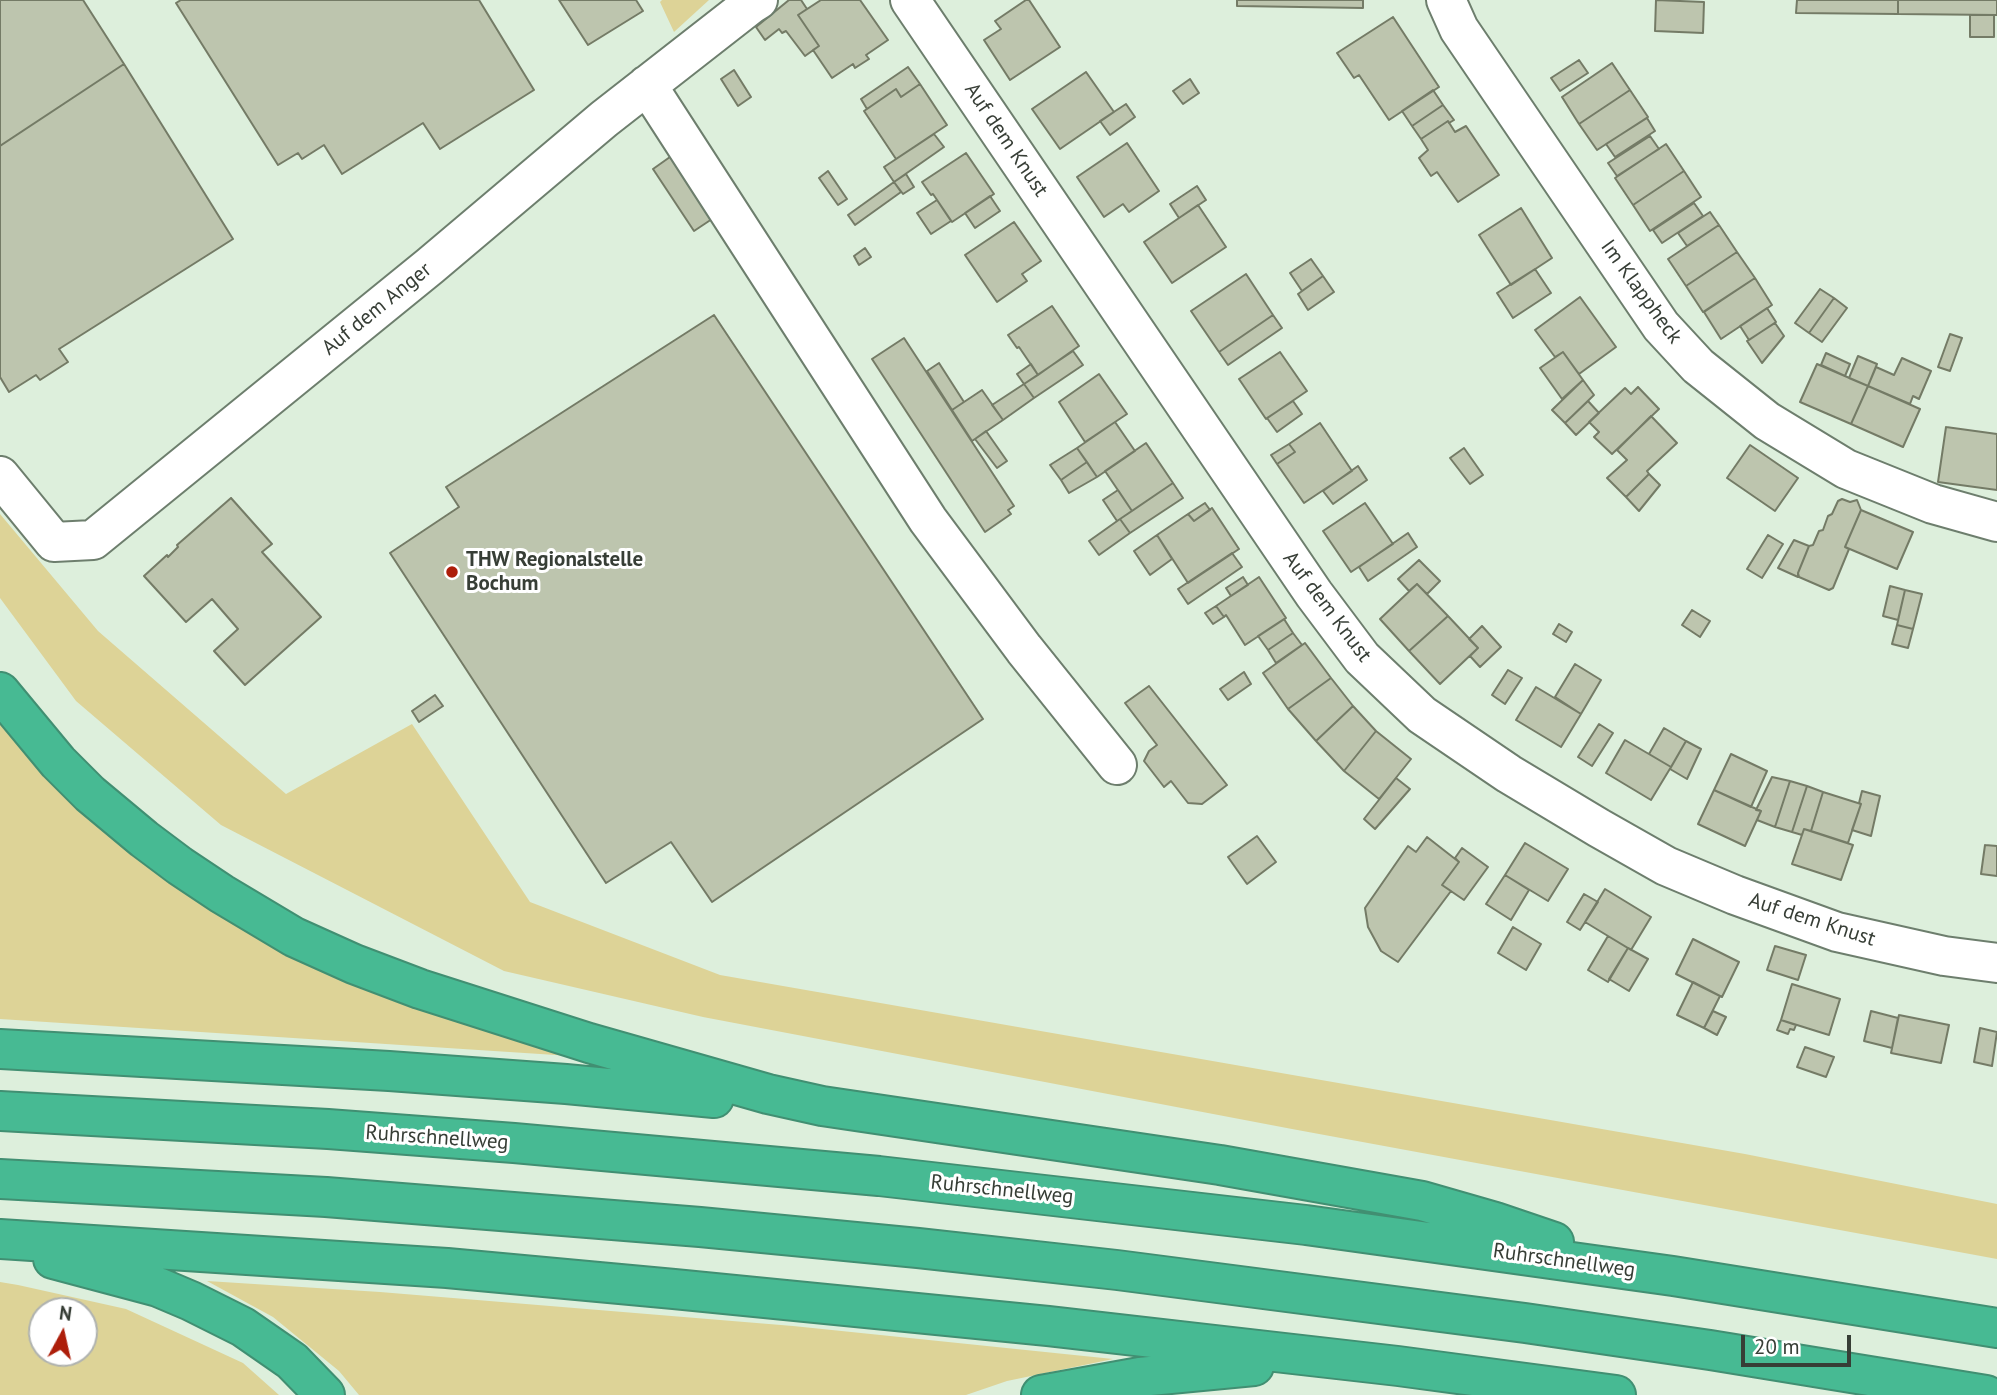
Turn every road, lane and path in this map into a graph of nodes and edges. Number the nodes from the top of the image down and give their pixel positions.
1 (758, 0) edge
2 (910, 0) edge
3 (1446, 0) edge
4 (647, 85) junction
5 (0, 476) edge
6 (1997, 522) edge
7 (0, 692) edge
8 (1118, 765) dead end
9 (1997, 963) edge
10 (0, 1049) edge
11 (0, 1111) edge
12 (887, 1116) junction
13 (0, 1179) edge
14 (0, 1238) edge
15 (0, 1248) edge
16 (1674, 1276) junction
17 (1997, 1328) edge
18 (1398, 1366) junction
19 (325, 1395) edge
20 (1041, 1395) edge
21 (1616, 1395) edge
22 (1986, 1395) edge

1 - 4 street, Auf dem Anger
2 - 9 street, Auf dem Knust
3 - 6 street, Im Klappheck
4 - 5 street, Auf dem Anger
4 - 8 street
7 - 12 highway
10 - 12 highway
11 - 16 highway, Ruhrschnellweg
12 - 16 highway
13 - 22 highway
14 - 18 highway
15 - 19 highway
16 - 17 highway, Ruhrschnellweg
18 - 20 highway
18 - 21 highway

